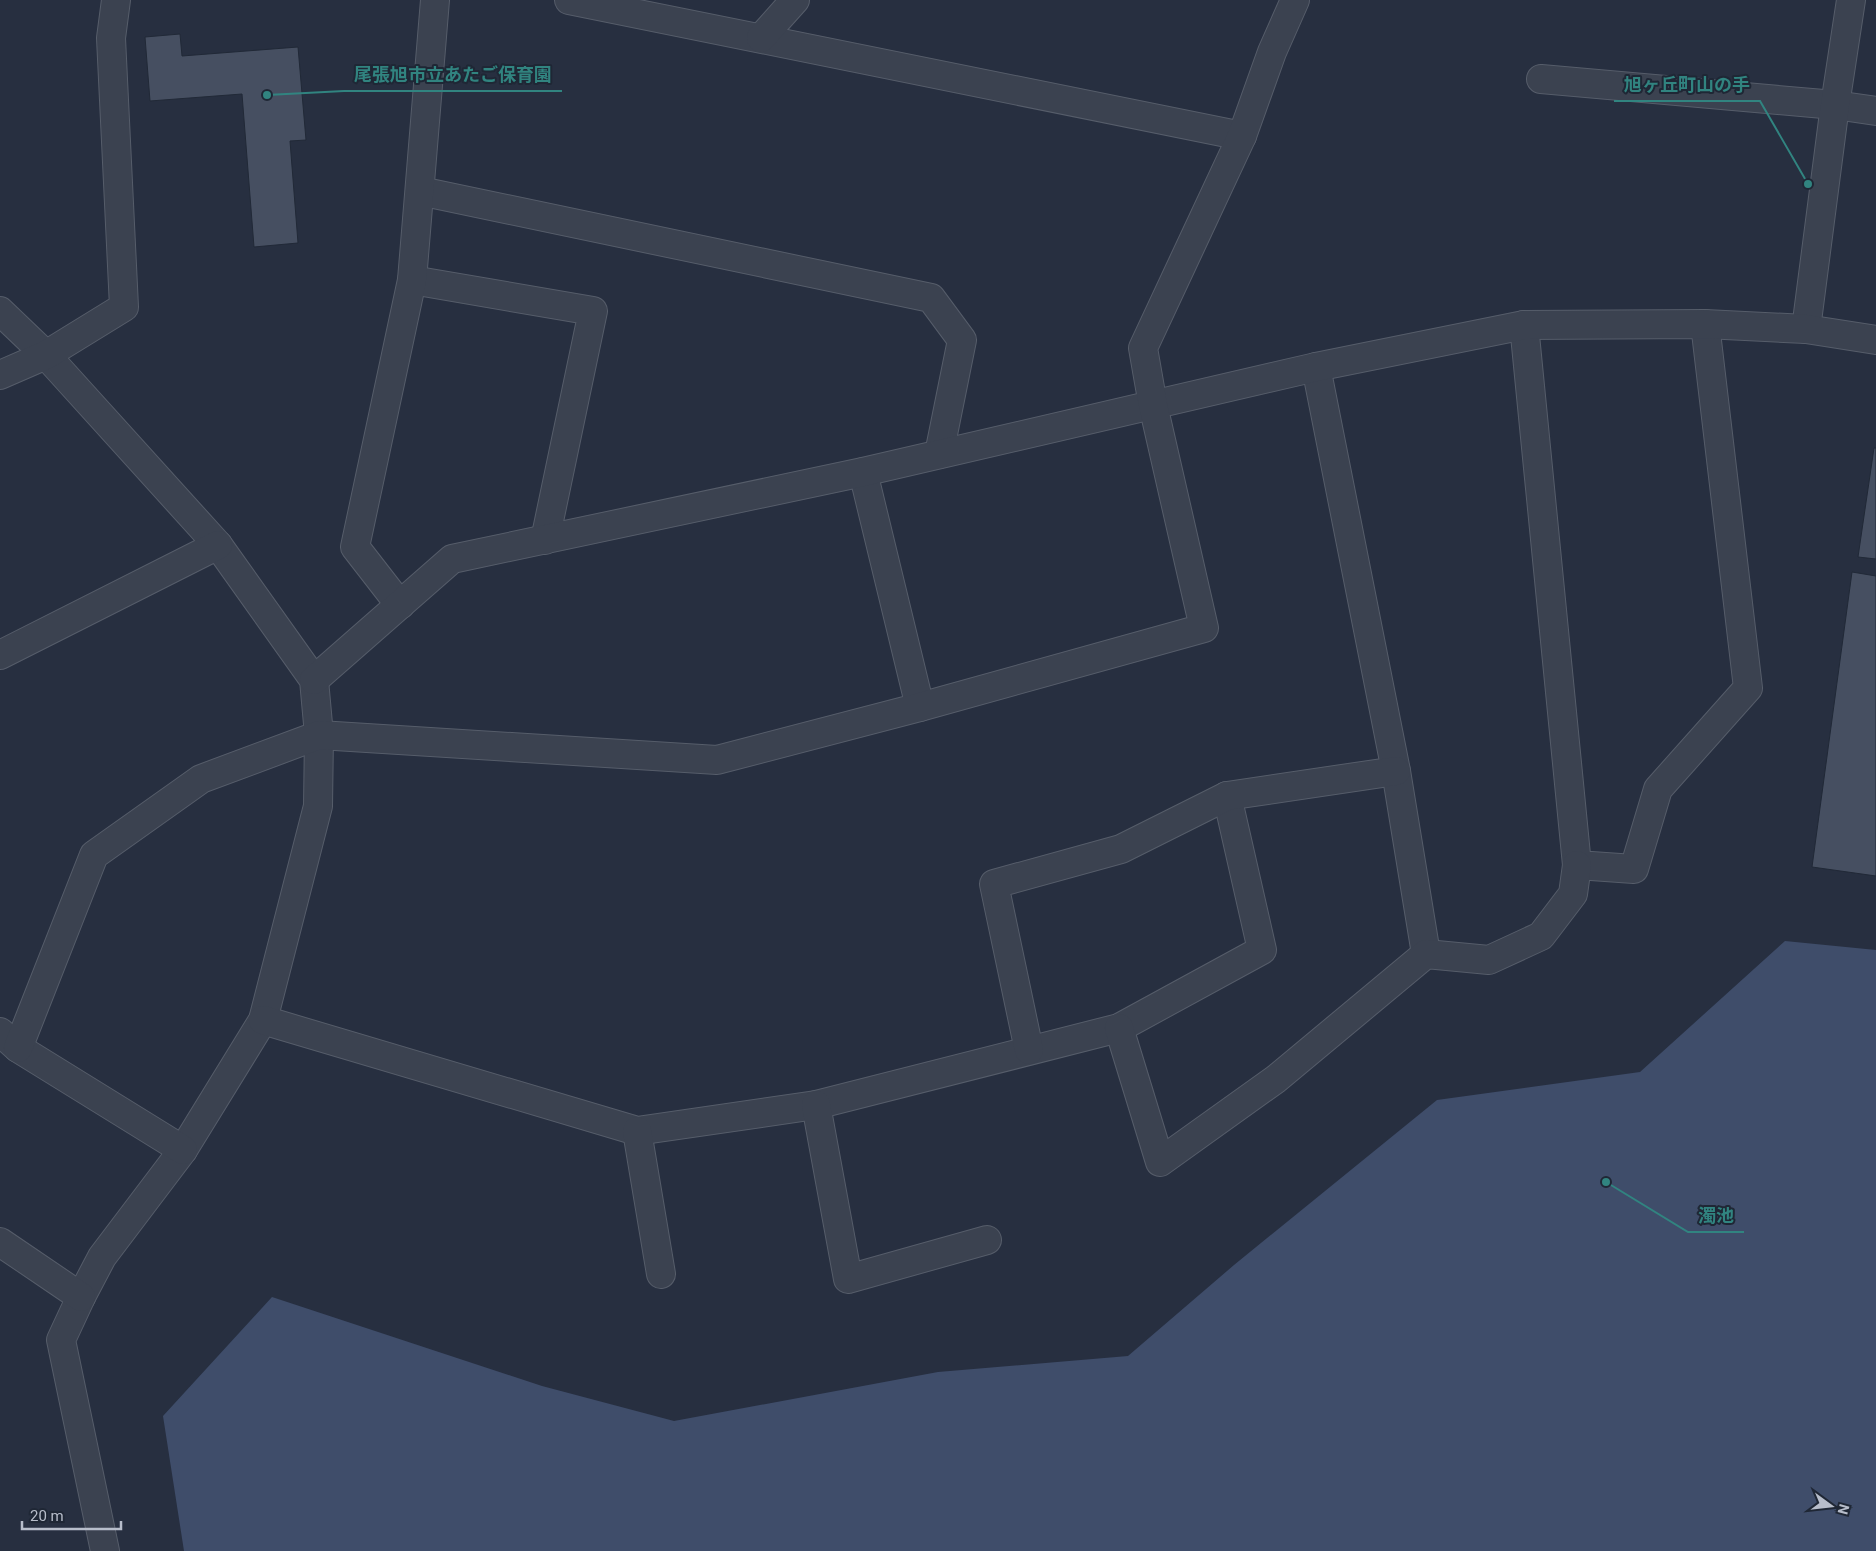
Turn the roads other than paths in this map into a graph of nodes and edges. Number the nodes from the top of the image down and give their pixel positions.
1 (116, 0) edge
2 (435, 0) edge
3 (569, 0) edge
4 (795, 0) edge
5 (1295, 0) edge
6 (1850, 0) edge
7 (761, 38) junction
8 (1540, 79) dead end
9 (1835, 105) junction
10 (1876, 111) edge
11 (1242, 136) junction
12 (420, 191) junction
13 (412, 280) junction
14 (0, 311) edge
15 (1705, 324) junction
16 (1524, 325) junction
17 (1806, 329) junction
18 (1876, 340) edge
19 (46, 355) junction
20 (1316, 367) junction
21 (0, 375) edge
22 (1153, 405) junction
23 (939, 454) junction
24 (863, 472) junction
25 (545, 540) junction
26 (218, 545) junction
27 (400, 605) junction
28 (0, 655) edge
29 (314, 680) junction
30 (920, 706) junction
31 (319, 735) junction
32 (1396, 771) junction
33 (1227, 796) junction
34 (1577, 865) junction
35 (1426, 954) junction
36 (263, 1020) junction
37 (1119, 1028) junction
38 (9, 1040) edge
39 (1029, 1050) junction
40 (816, 1105) junction
41 (637, 1131) junction
42 (183, 1150) junction
43 (987, 1240) dead end
44 (0, 1242) edge
45 (661, 1274) dead end
46 (81, 1297) junction
47 (105, 1551) edge

1 - 19 street
2 - 12 street
3 - 7 street
4 - 7 street
5 - 11 street
6 - 9 street
7 - 11 street
8 - 9 street
9 - 10 street
9 - 17 street
11 - 22 street
12 - 13 street
12 - 23 street
13 - 25 street
13 - 27 street
14 - 19 street
15 - 16 street
15 - 17 street
15 - 34 street
16 - 20 street
16 - 34 street
17 - 18 street
19 - 21 street
19 - 26 street
20 - 22 street
20 - 32 street
22 - 23 street
22 - 30 street
23 - 24 street
24 - 25 street
24 - 30 street
25 - 27 street
26 - 28 street
26 - 29 street
27 - 29 street
29 - 31 street
30 - 31 street
31 - 36 street
31 - 38 street
32 - 33 street
32 - 35 street
33 - 37 street
33 - 39 street
34 - 35 street
35 - 37 street
36 - 41 street
36 - 42 street
37 - 39 street
38 - 42 street
39 - 40 street
40 - 41 street
40 - 43 street
41 - 45 street
42 - 46 street
44 - 46 street
46 - 47 street

